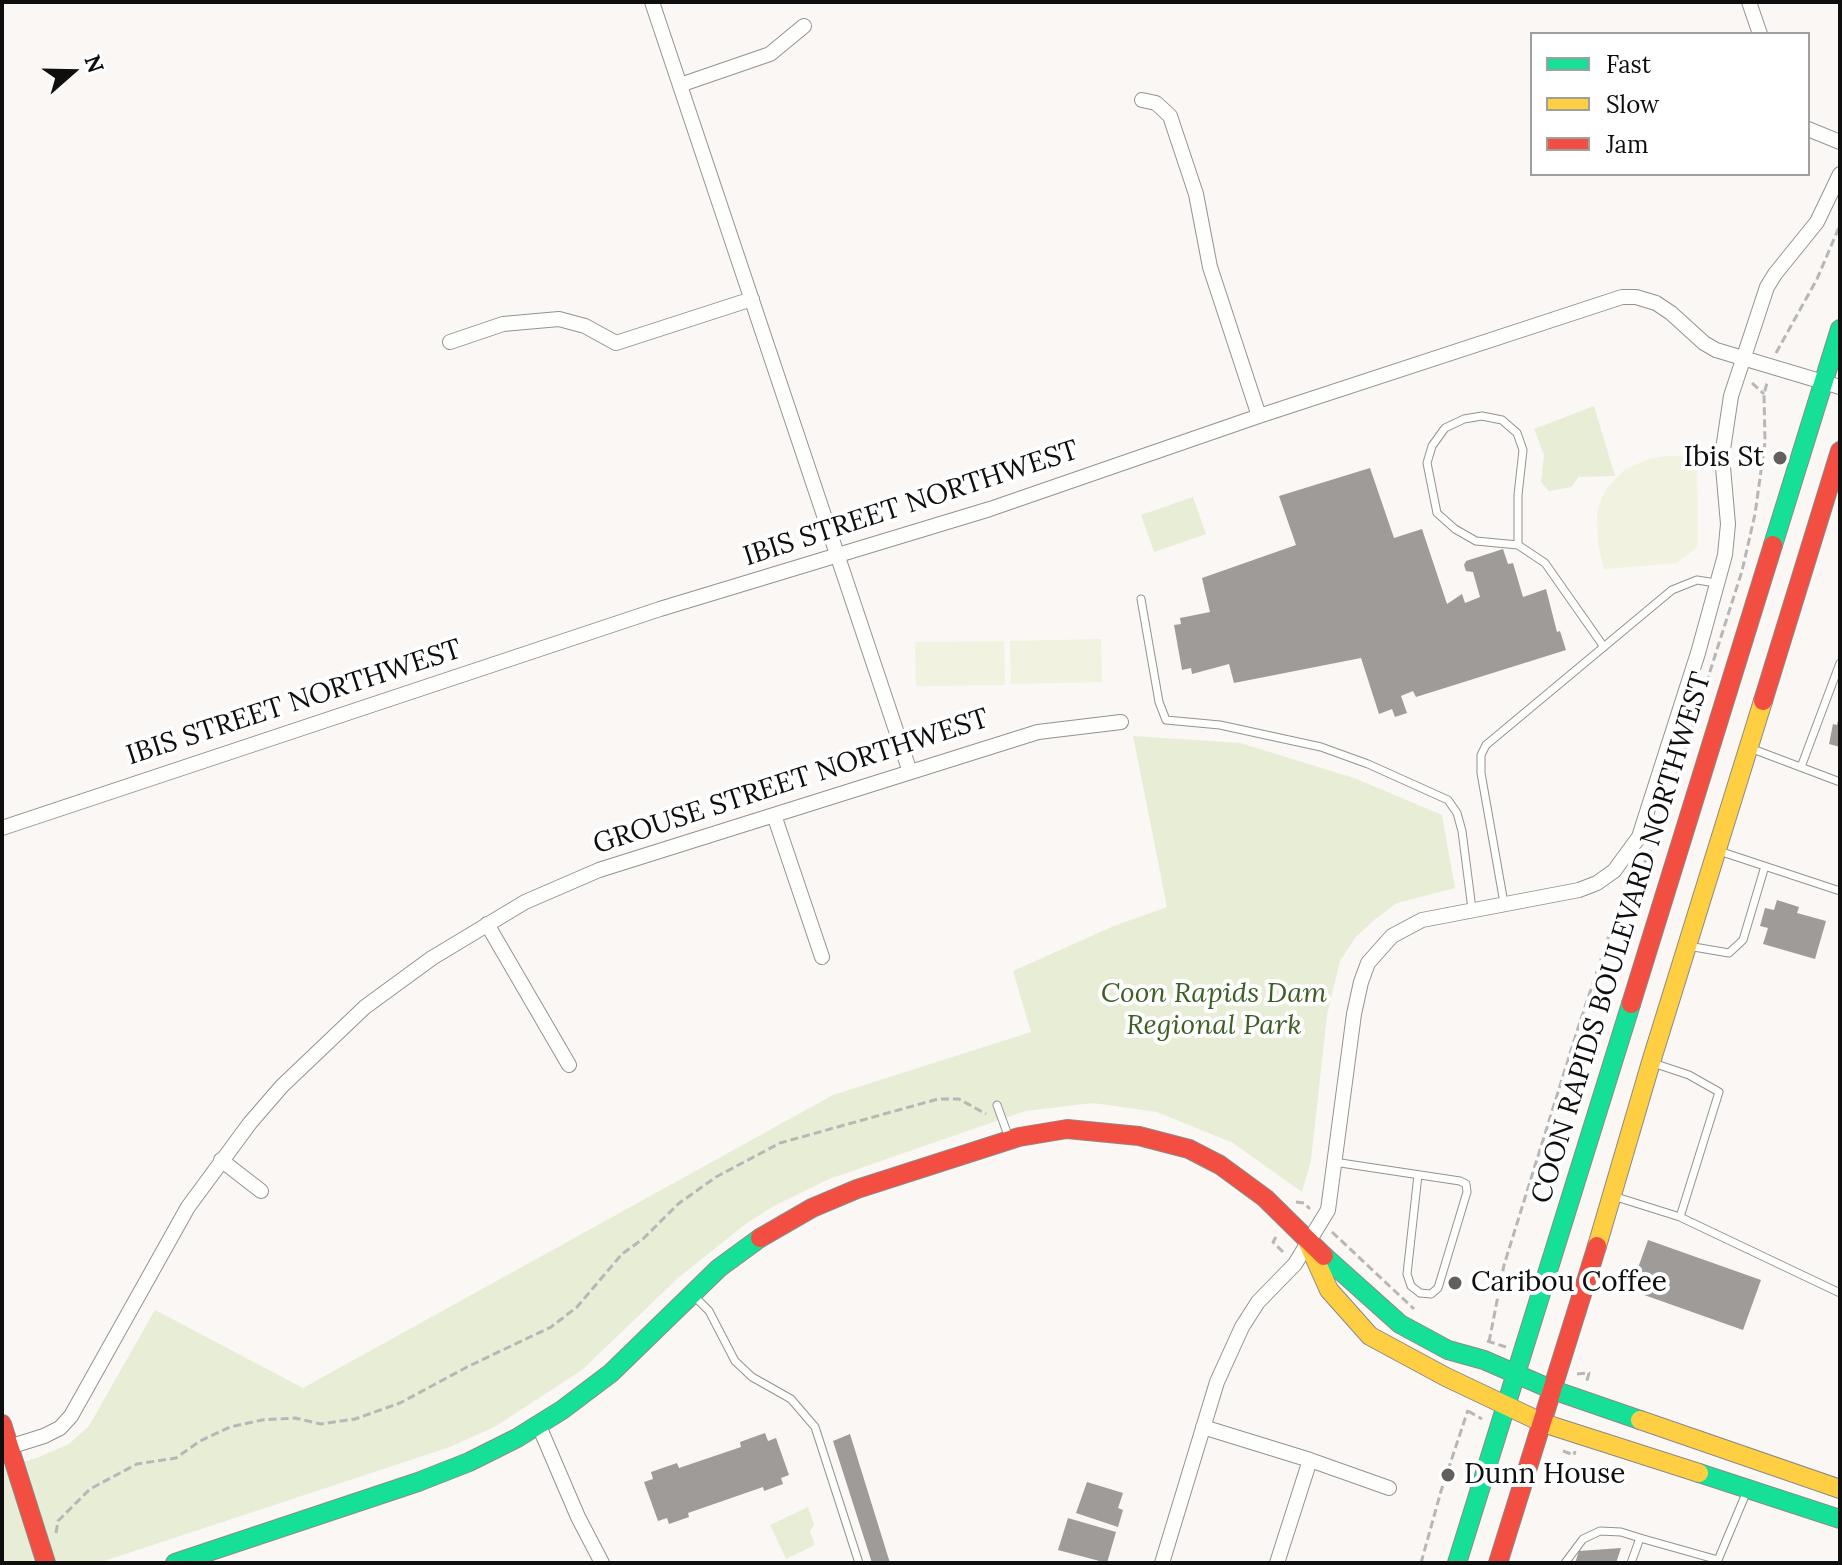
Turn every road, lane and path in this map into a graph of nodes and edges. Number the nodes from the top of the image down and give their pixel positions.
1 (652, 2) edge
2 (1749, 2) edge
3 (804, 26) dead end
4 (1759, 32) edge
5 (680, 85) junction
6 (1142, 100) dead end
7 (1810, 130) edge
8 (1840, 142) edge
9 (1840, 174) edge
10 (1840, 225) edge
11 (752, 299) junction
12 (1840, 329) edge
13 (450, 342) dead end
14 (1778, 346) dead end
15 (1744, 358) junction
16 (1832, 385) edge
17 (1259, 416) junction
18 (1840, 451) edge
19 (1518, 545) junction
20 (839, 556) junction
21 (1718, 583) junction
22 (1141, 599) dead end
23 (1604, 647) junction
24 (1840, 663) edge
25 (1121, 722) dead end
26 (1748, 747) junction
27 (1801, 767) junction
28 (910, 772) junction
29 (1840, 782) edge
30 (774, 815) junction
31 (2, 828) edge
32 (1716, 850) junction
33 (1765, 866) junction
34 (1840, 891) edge
35 (1504, 903) junction
36 (1472, 909) junction
37 (487, 924) junction
38 (1687, 946) junction
39 (822, 957) dead end
40 (1651, 1062) junction
41 (569, 1065) dead end
42 (997, 1105) dead end
43 (1005, 1122) junction
44 (1010, 1141) junction
45 (221, 1160) junction
46 (1334, 1162) junction
47 (1418, 1175) junction
48 (261, 1191) dead end
49 (1611, 1195) junction
50 (1295, 1201) dead end
51 (1304, 1203) dead end
52 (1680, 1217) junction
53 (1307, 1241) junction
54 (692, 1293) junction
55 (1840, 1293) edge
56 (1516, 1374) junction
57 (1553, 1390) junction
58 (1506, 1406) junction
59 (1468, 1411) dead end
60 (1543, 1423) junction
61 (2, 1424) edge
62 (539, 1426) junction
63 (1203, 1427) junction
64 (9, 1447) junction
65 (1310, 1460) junction
66 (1389, 1488) dead end
67 (1840, 1489) edge
68 (1747, 1490) junction
69 (1840, 1519) edge
70 (55, 1534) dead end
71 (1640, 1538) junction
72 (46, 1563) edge
73 (175, 1563) edge
74 (602, 1563) edge
75 (859, 1563) edge
76 (1162, 1563) edge
77 (1277, 1563) edge
78 (1421, 1563) edge
79 (1457, 1563) edge
80 (1498, 1563) edge
81 (1565, 1563) edge
82 (1631, 1563) edge

1 - 5 street
2 - 4 street
3 - 5 street
5 - 11 street
6 - 17 street
7 - 8 street
9 - 15 street
10 - 14 path
11 - 13 street
11 - 20 street
12 - 16 street, COON RAPIDS BOULEVARD NORTHWEST
15 - 16 street, IBIS STREET NORTHWEST
15 - 17 street, IBIS STREET NORTHWEST
15 - 21 street
16 - 56 street, COON RAPIDS BOULEVARD NORTHWEST
17 - 20 street, IBIS STREET NORTHWEST
18 - 26 street
19 - 19 lane
19 - 23 lane
20 - 28 street
20 - 31 street, IBIS STREET NORTHWEST
21 - 23 lane
21 - 35 street
22 - 36 lane
23 - 35 lane
24 - 27 lane
25 - 28 street, GROUSE STREET NORTHWEST
26 - 27 lane
26 - 32 street
27 - 29 lane
28 - 30 street, GROUSE STREET NORTHWEST
30 - 37 street, GROUSE STREET NORTHWEST
30 - 39 street
32 - 33 lane
32 - 38 street
33 - 34 lane
33 - 38 lane
35 - 36 street
36 - 46 street
37 - 41 street
37 - 45 street, GROUSE STREET NORTHWEST
38 - 40 street
40 - 49 street
40 - 52 lane
42 - 43 lane
43 - 44 lane
43 - 70 path
44 - 53 street
44 - 54 street
45 - 48 street
45 - 64 street, GROUSE STREET NORTHWEST
46 - 47 lane
46 - 53 street
47 - 47 lane
49 - 52 lane
49 - 57 street
50 - 51 path
52 - 55 lane
53 - 56 street
53 - 58 street
53 - 63 street
54 - 62 street
54 - 75 lane
56 - 57 street
56 - 58 street, COON RAPIDS BOULEVARD NORTHWEST
57 - 60 street
57 - 67 street
58 - 60 street
58 - 79 street, COON RAPIDS BOULEVARD NORTHWEST
59 - 78 path
60 - 68 street
60 - 80 street
61 - 64 street
62 - 73 street
62 - 74 street
63 - 65 street
63 - 76 street
64 - 72 street
65 - 66 street
65 - 77 street
68 - 69 street
68 - 71 lane
71 - 81 lane
71 - 82 lane

